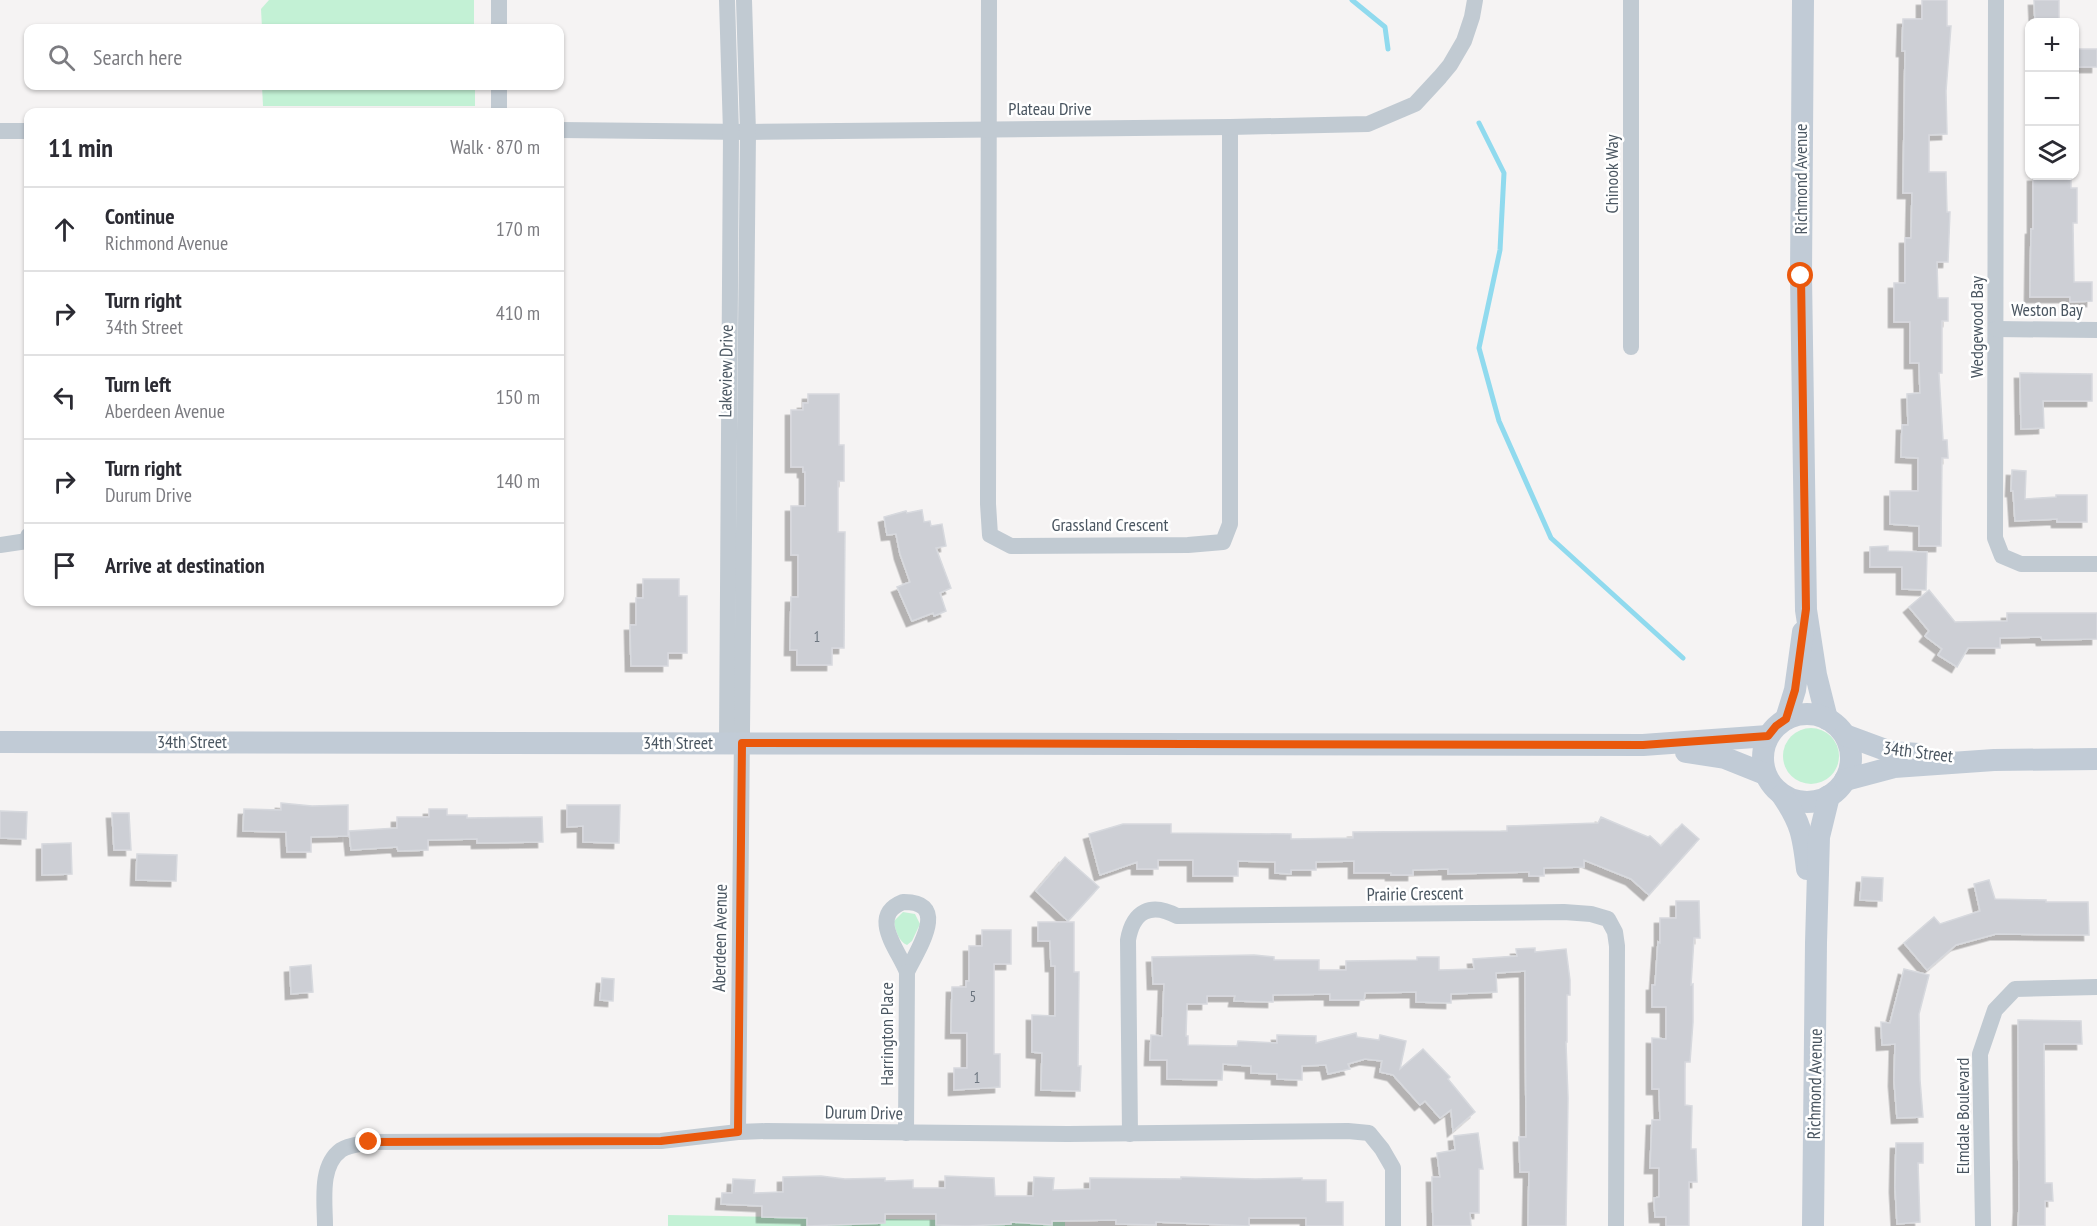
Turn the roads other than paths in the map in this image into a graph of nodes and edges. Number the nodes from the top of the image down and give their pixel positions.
1 (499, 0) edge
2 (727, 0) edge
3 (744, 0) edge
4 (989, 0) edge
5 (1475, 0) edge
6 (1631, 0) edge
7 (1803, 0) edge
8 (1996, 0) edge
9 (499, 24) edge
10 (499, 90) edge
11 (499, 108) edge
12 (1230, 127) junction
13 (989, 128) junction
14 (564, 130) edge
15 (0, 131) edge
16 (24, 131) edge
17 (739, 132) junction
18 (1996, 329) junction
19 (2097, 330) edge
20 (1631, 347) dead end
21 (24, 541) edge
22 (0, 545) edge
23 (2097, 564) edge
24 (1806, 609) junction
25 (1827, 718) junction
26 (1786, 719) junction
27 (1845, 735) junction
28 (1768, 736) junction
29 (0, 742) edge
30 (734, 743) junction
31 (1643, 745) junction
32 (2097, 759) edge
33 (1994, 760) junction
34 (1765, 774) junction
35 (1845, 780) junction
36 (1782, 795) junction
37 (1829, 796) junction
38 (1816, 943) junction
39 (907, 972) dead end
40 (2097, 987) edge
41 (738, 1132) junction
42 (906, 1133) junction
43 (1130, 1134) junction
44 (325, 1226) edge
45 (1393, 1226) edge
46 (1616, 1226) edge
47 (1813, 1226) edge
48 (1983, 1226) edge

1 - 9 street
2 - 17 street, Lakeview Drive
3 - 17 street, Lakeview Drive
4 - 13 street
5 - 12 street, Plateau Drive
6 - 20 street, Chinook Way
7 - 24 street, Richmond Avenue
8 - 18 street, Wedgewood Bay
10 - 11 street
12 - 13 street, Plateau Drive
12 - 13 street, Grassland Crescent
13 - 17 street, Plateau Drive
14 - 17 street, Plateau Drive
15 - 16 street
17 - 30 street, Lakeview Drive
18 - 19 street, Weston Bay
18 - 23 street, Wedgewood Bay
21 - 22 street
24 - 25 street, Richmond Avenue
24 - 26 street, Richmond Avenue
25 - 26 street
25 - 27 street
26 - 28 street
27 - 33 street, 34th Street
27 - 35 street
28 - 31 street, 34th Street
28 - 34 street
29 - 30 street, 34th Street
30 - 31 street, 34th Street
30 - 41 street, Aberdeen Avenue
31 - 34 street, 34th Street
32 - 33 street, 34th Street
33 - 35 street, 34th Street
34 - 36 street
35 - 37 street
36 - 37 street
36 - 38 street, Richmond Avenue
37 - 38 street, Richmond Avenue
38 - 47 street, Richmond Avenue
39 - 42 street, Harrington Place
40 - 48 street, Elmdale Boulevard
41 - 42 street, Durum Drive
41 - 44 street, Durum Drive
42 - 43 street, Durum Drive
43 - 45 street, Durum Drive
43 - 46 street, Prairie Crescent

